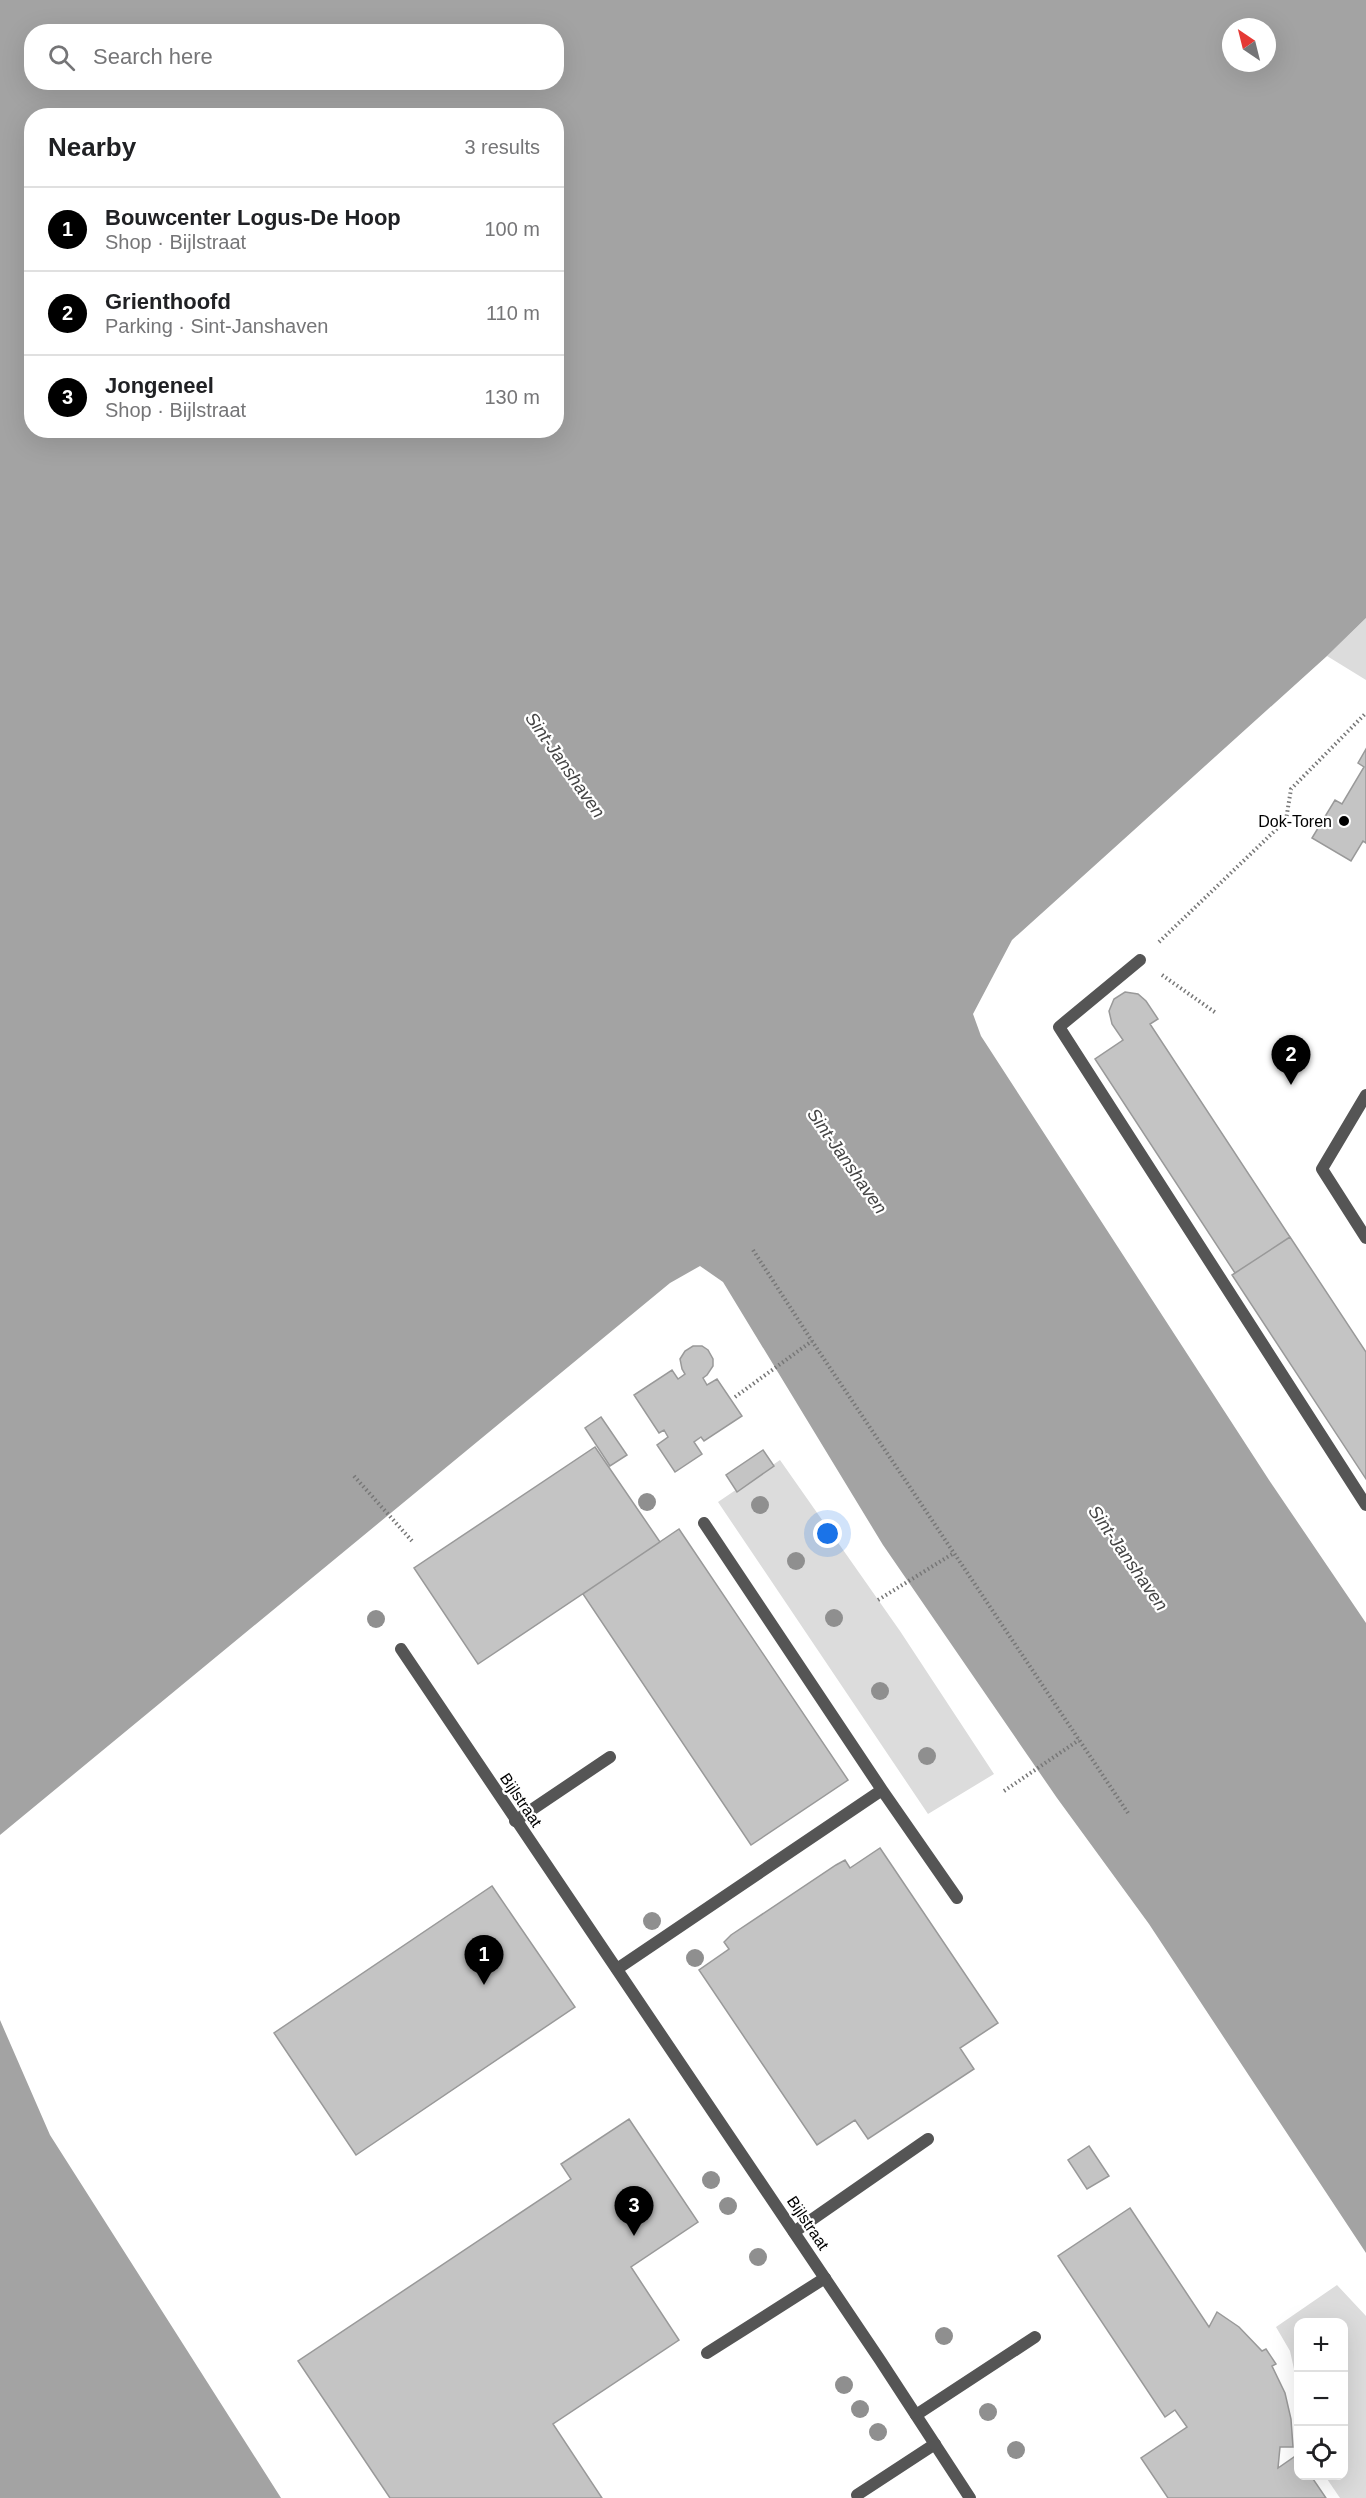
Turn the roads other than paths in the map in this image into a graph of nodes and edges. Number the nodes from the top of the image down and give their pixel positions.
1 (1140, 960) road end
2 (1366, 1095) edge
3 (1366, 1238) edge
4 (1366, 1505) edge
5 (704, 1523) dead end
6 (400, 1649) dead end
7 (610, 1756) dead end
8 (882, 1790) junction
9 (515, 1821) junction
10 (957, 1898) dead end
11 (617, 1969) junction
12 (928, 2139) dead end
13 (794, 2232) junction
14 (825, 2278) junction
15 (1035, 2337) dead end
16 (707, 2353) dead end
17 (916, 2415) junction
18 (935, 2444) junction
19 (857, 2495) dead end
20 (970, 2498) edge

1 - 4 street
2 - 3 street
5 - 8 street
6 - 9 street, Bijlstraat
7 - 9 street
8 - 10 street
8 - 11 street
9 - 11 street, Bijlstraat
11 - 13 street, Bijlstraat
12 - 13 street
13 - 14 street, Bijlstraat
14 - 16 street
14 - 17 street, Bijlstraat
15 - 17 street
17 - 18 street, Bijlstraat
18 - 19 street
18 - 20 street, Bijlstraat

